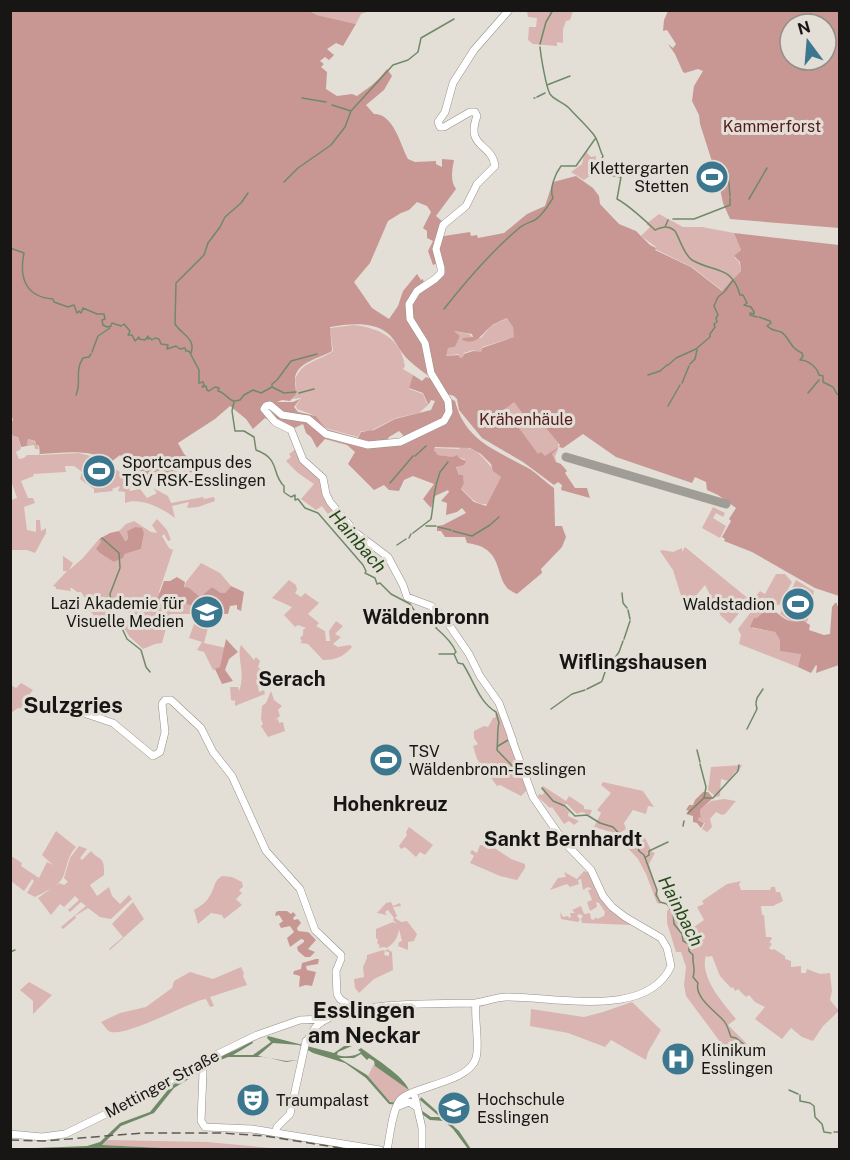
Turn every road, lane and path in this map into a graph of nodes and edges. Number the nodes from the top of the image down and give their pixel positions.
1 (508, 11) edge
2 (69, 708) dead end
3 (475, 1006) junction
4 (349, 1009) junction
5 (315, 1023) junction
6 (201, 1069) junction
7 (416, 1099) junction
8 (400, 1105) junction
9 (275, 1133) junction
10 (12, 1135) edge
11 (362, 1148) edge
12 (380, 1149) edge
13 (388, 1149) edge
14 (421, 1149) edge

1 - 3 main road, Mettinger Straße
2 - 4 main road
3 - 4 main road, Mettinger Straße
3 - 7 main road
4 - 5 main road, Mettinger Straße
5 - 6 main road, Mettinger Straße
5 - 9 main road
6 - 9 main road
6 - 10 main road, Mettinger Straße
7 - 8 main road
7 - 8 main road
7 - 14 main road
8 - 13 main road
9 - 11 main road
11 - 12 main road

